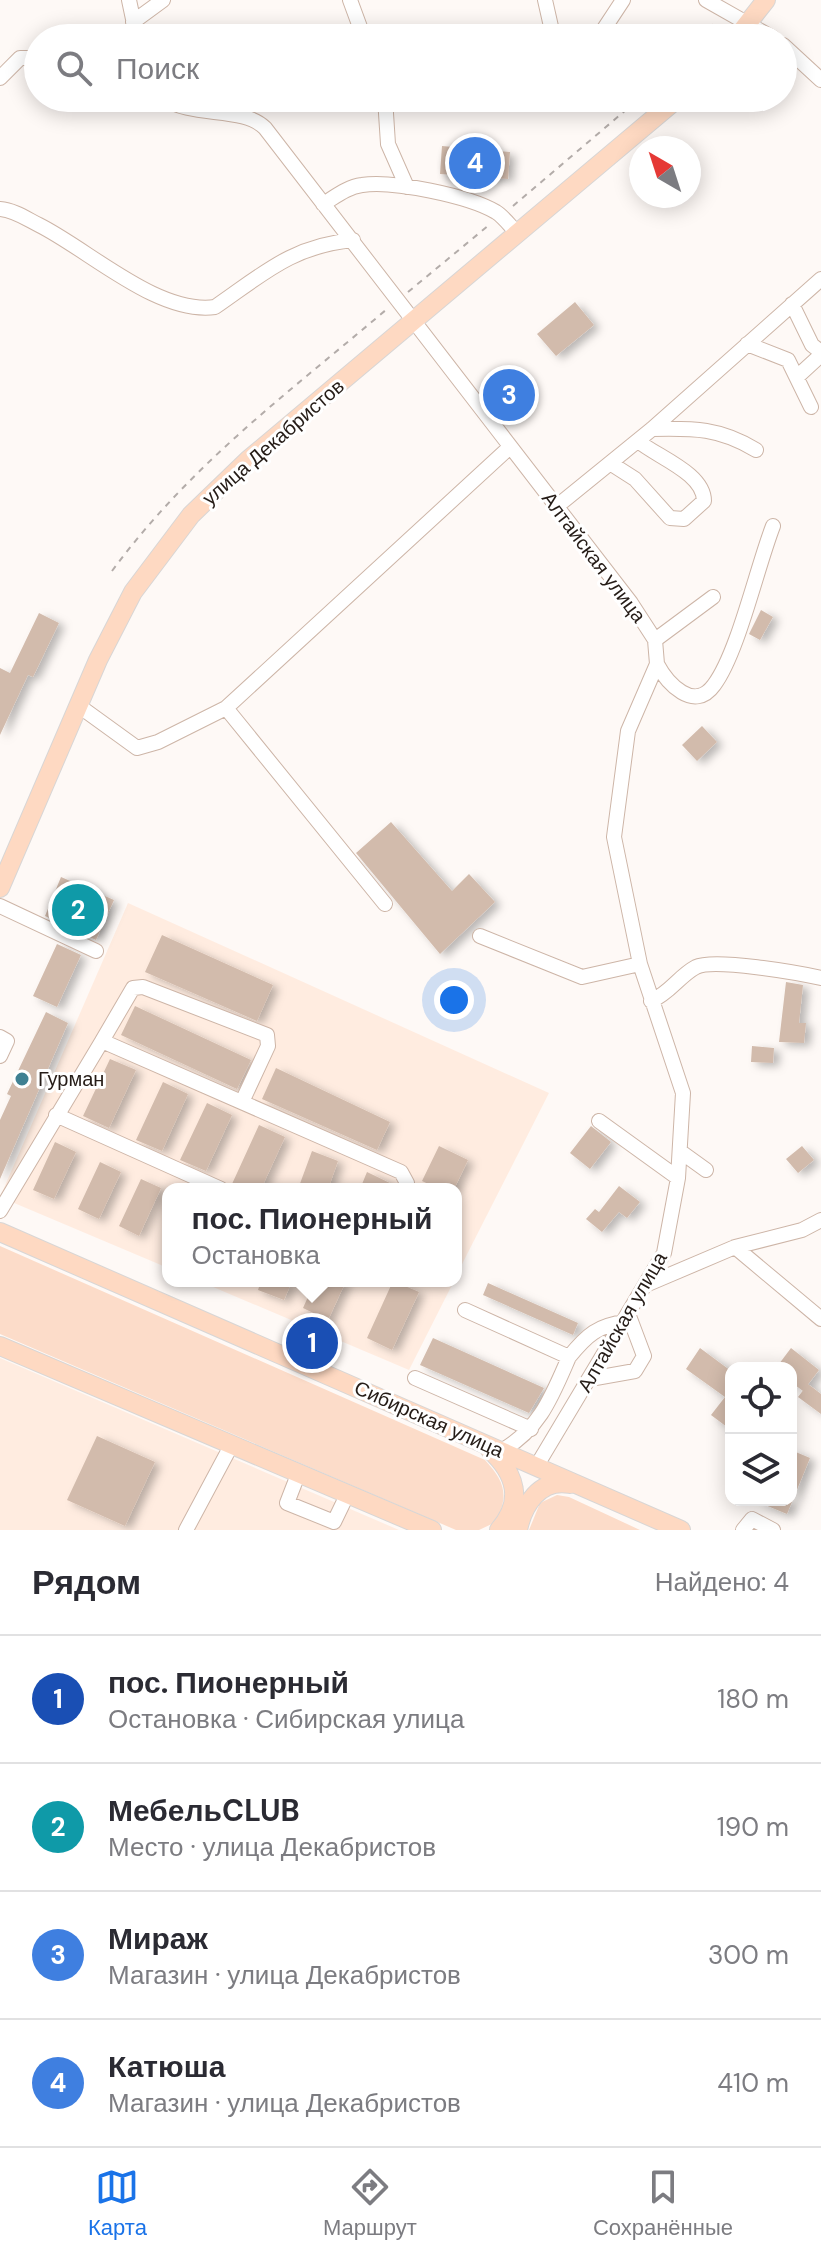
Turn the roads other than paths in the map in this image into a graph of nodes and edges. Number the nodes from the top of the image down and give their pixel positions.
1 (129, 0) edge
2 (163, 0) edge
3 (350, 0) edge
4 (545, 0) edge
5 (623, 0) edge
6 (706, 0) edge
7 (766, 0) edge
8 (133, 22) joint
9 (749, 23) joint
10 (359, 24) edge
11 (550, 24) edge
12 (607, 24) edge
13 (24, 58) edge
14 (797, 58) edge
15 (0, 78) edge
16 (821, 80) edge
17 (204, 112) edge
18 (386, 112) edge
19 (662, 112) edge
20 (407, 187) junction
21 (323, 204) junction
22 (0, 209) edge
23 (518, 234) junction
24 (353, 240) junction
25 (818, 286) edge
26 (792, 304) junction
27 (414, 321) junction
28 (747, 344) junction
29 (821, 354) edge
30 (798, 376) junction
31 (811, 407) dead end
32 (652, 429) junction
33 (638, 441) junction
34 (510, 447) junction
35 (756, 450) dead end
36 (610, 463) junction
37 (556, 507) junction
38 (773, 526) dead end
39 (713, 597) dead end
40 (655, 640) junction
41 (657, 664) junction
42 (79, 706) junction
43 (226, 708) junction
44 (0, 888) edge
45 (385, 904) dead end
46 (0, 906) edge
47 (480, 936) dead end
48 (96, 951) dead end
49 (640, 964) junction
50 (821, 978) edge
51 (651, 1001) junction
52 (0, 1037) edge
53 (102, 1041) junction
54 (0, 1056) edge
55 (242, 1102) junction
56 (56, 1115) junction
57 (599, 1121) dead end
58 (681, 1152) junction
59 (706, 1170) dead end
60 (678, 1178) junction
61 (208, 1183) edge
62 (407, 1183) edge
63 (0, 1211) edge
64 (821, 1220) edge
65 (0, 1232) edge
66 (735, 1247) junction
67 (648, 1284) junction
68 (465, 1310) dead end
69 (628, 1319) junction
70 (821, 1319) edge
71 (0, 1346) edge
72 (569, 1357) junction
73 (415, 1378) dead end
74 (590, 1379) junction
75 (531, 1429) junction
76 (481, 1441) junction
77 (232, 1444) junction
78 (501, 1451) junction
79 (536, 1467) junction
80 (299, 1472) junction
81 (580, 1486) junction
82 (348, 1493) junction
83 (186, 1530) edge
84 (432, 1530) edge
85 (499, 1530) edge
86 (518, 1530) edge
87 (681, 1530) edge
88 (743, 1530) edge
89 (773, 1530) edge

1 - 8 street
2 - 8 street
3 - 10 street
4 - 11 street
5 - 12 street
6 - 9 street
7 - 9 main road
13 - 15 street
14 - 16 street
17 - 21 street, Алтайская улица
18 - 20 street
19 - 23 main road, улица Декабристов
20 - 21 street
20 - 23 street
21 - 24 street, Алтайская улица
22 - 24 street
23 - 27 main road, улица Декабристов
24 - 27 street, Алтайская улица
25 - 26 street
26 - 28 street
26 - 29 street
27 - 34 street, Алтайская улица
27 - 42 main road, улица Декабристов
28 - 30 street
28 - 32 street
29 - 30 street
30 - 31 street
32 - 33 street
32 - 35 street
33 - 36 street
33 - 36 street
34 - 37 street, Алтайская улица
34 - 43 street
36 - 37 street
37 - 40 street, Алтайская улица
38 - 41 street
39 - 40 street
40 - 41 street, Алтайская улица
41 - 49 street, Алтайская улица
42 - 43 street
42 - 44 main road, улица Декабристов
43 - 45 street
46 - 48 street
47 - 49 street
49 - 51 street, Алтайская улица
50 - 51 street
51 - 58 street, Алтайская улица
52 - 54 street
53 - 55 street
53 - 55 street
53 - 56 street
55 - 62 street
56 - 61 street
56 - 63 street
57 - 60 street
58 - 59 street
58 - 60 street, Алтайская улица
60 - 67 street, Алтайская улица
64 - 66 street
65 - 76 main road, Сибирская улица
66 - 67 street
66 - 70 street
67 - 69 street, Алтайская улица
68 - 72 street
69 - 72 street
69 - 74 street, Алтайская улица
69 - 74 street
71 - 77 main road
72 - 75 street
73 - 75 street
74 - 79 street, Алтайская улица
75 - 78 street
76 - 78 main road, Сибирская улица
76 - 85 main road
77 - 80 main road
77 - 83 street
78 - 79 main road, Сибирская улица
79 - 81 main road, Сибирская улица
80 - 82 main road
80 - 82 street
81 - 86 main road
81 - 87 main road, Сибирская улица
82 - 84 main road
88 - 89 street

